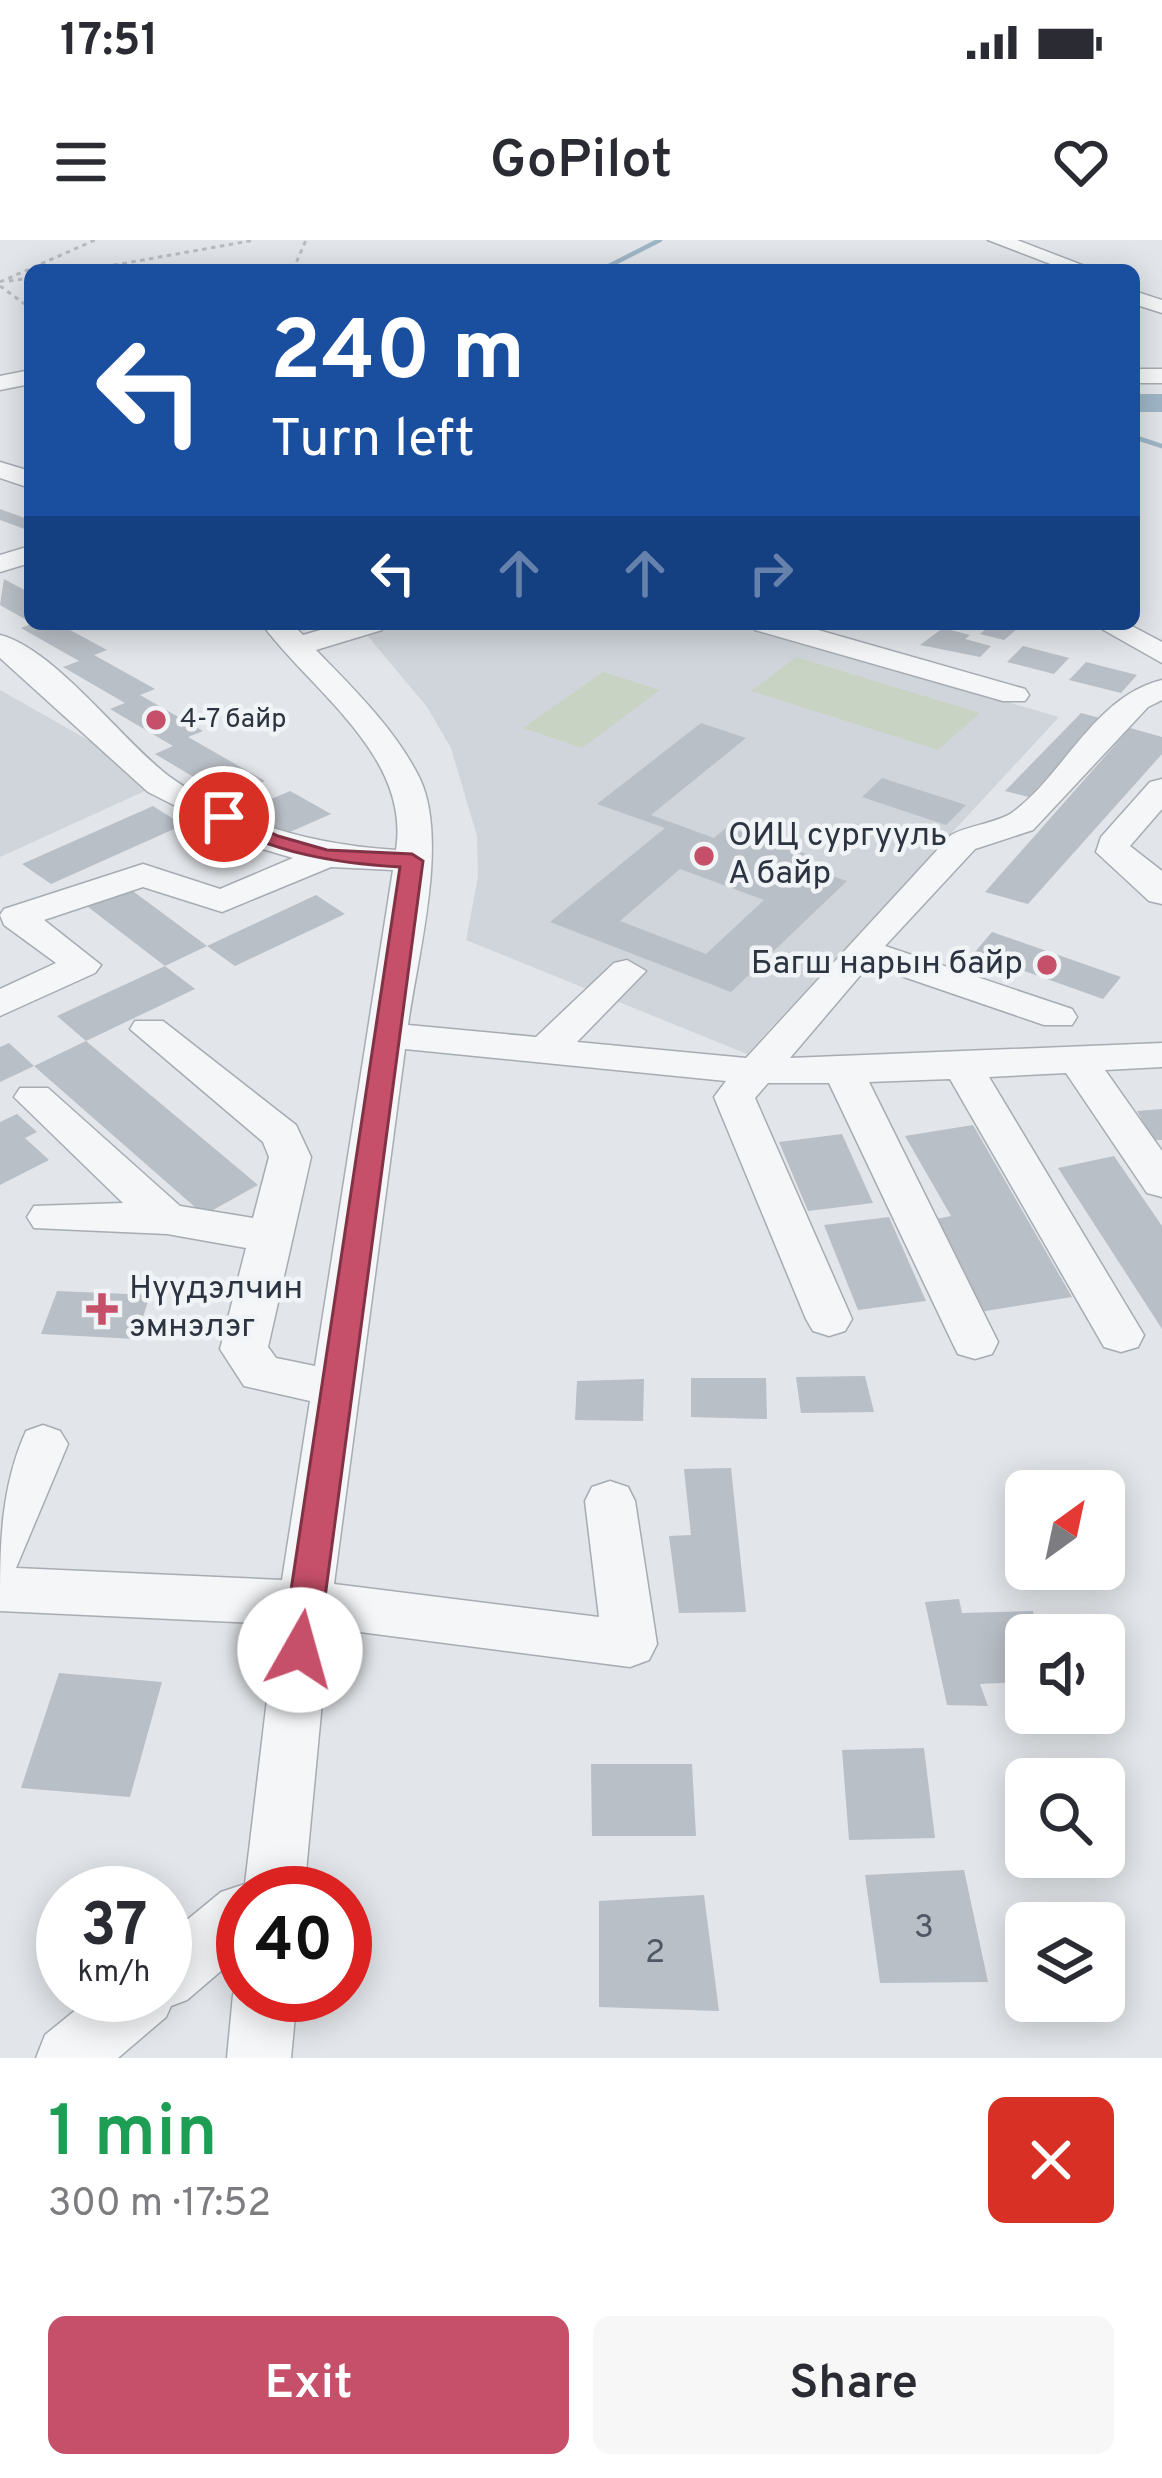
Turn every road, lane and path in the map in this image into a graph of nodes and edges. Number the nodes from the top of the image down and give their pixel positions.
1 (95, 240) edge
2 (255, 240) edge
3 (972, 240) edge
4 (998, 240) edge
5 (42, 264) edge
6 (121, 264) edge
7 (1041, 264) edge
8 (1068, 264) edge
9 (0, 283) edge
10 (24, 303) edge
11 (326, 630) edge
12 (786, 630) edge
13 (1119, 630) edge
14 (287, 635) edge
15 (0, 644) edge
16 (1162, 654) edge
17 (1162, 689) edge
18 (1014, 694) dead end
19 (1162, 789) edge
20 (310, 851) junction
21 (412, 861) junction
22 (1157, 881) edge
23 (12, 923) edge
24 (860, 950) junction
25 (627, 971) dead end
26 (0, 1004) edge
27 (1058, 1017) dead end
28 (149, 1029) dead end
29 (388, 1035) junction
30 (544, 1052) junction
31 (1162, 1055) edge
32 (1076, 1060) junction
33 (963, 1067) junction
34 (843, 1070) junction
35 (751, 1071) junction
36 (34, 1097) dead end
37 (1162, 1183) edge
38 (49, 1217) dead end
39 (167, 1219) junction
40 (267, 1236) junction
41 (829, 1319) dead end
42 (1121, 1335) dead end
43 (975, 1342) dead end
44 (336, 1388) junction
45 (43, 1444) dead end
46 (610, 1501) dead end
47 (0, 1552) edge
48 (0, 1589) edge
49 (305, 1603) junction
50 (269, 1866) edge
51 (216, 1937) edge
52 (192, 1956) edge
53 (111, 2022) edge
54 (263, 2022) edge
55 (68, 2058) edge
56 (260, 2058) edge

1 - 5 path
2 - 6 path
3 - 7 street
4 - 8 street
9 - 10 path
11 - 14 street
12 - 18 street
13 - 16 street
14 - 21 street
15 - 20 street
17 - 24 street
19 - 22 street
20 - 21 street
20 - 23 street
21 - 29 street
23 - 26 street
24 - 27 street
24 - 35 street
25 - 30 street
28 - 40 street
29 - 30 street
29 - 44 street
30 - 35 street
31 - 32 street
32 - 33 street
32 - 37 street
33 - 34 street
33 - 42 street
34 - 35 street
34 - 43 street
35 - 41 street
36 - 39 street
38 - 39 street
39 - 40 street
40 - 44 street
44 - 49 street
45 - 47 street
46 - 49 street
48 - 49 street
49 - 50 street
51 - 52 street
53 - 55 street
54 - 56 street

